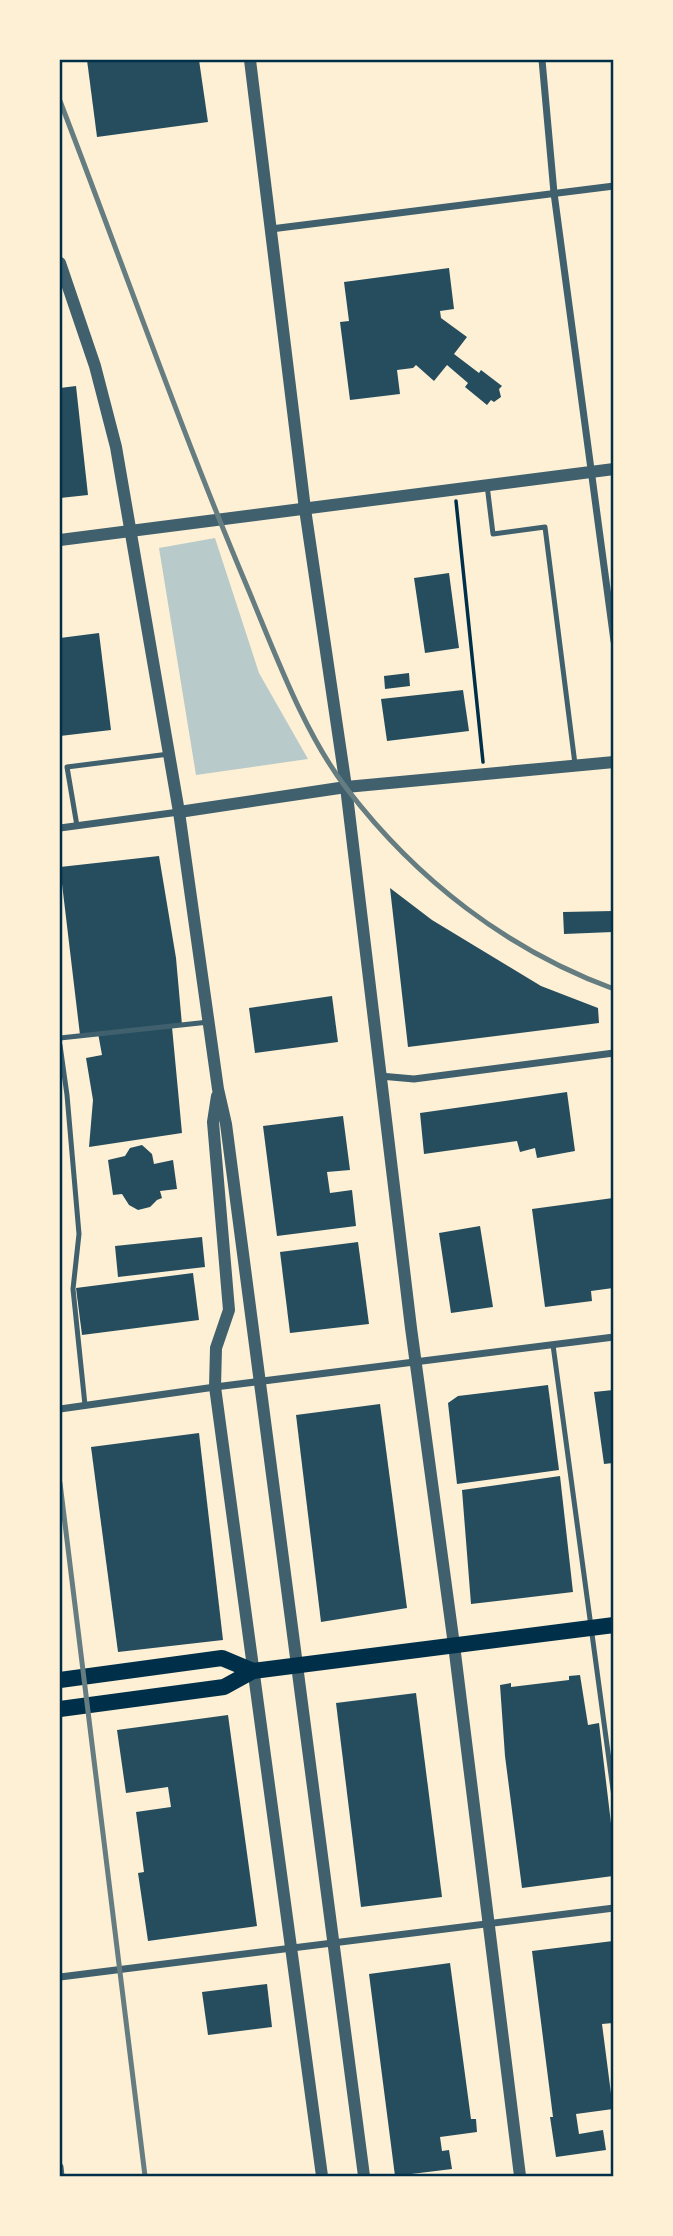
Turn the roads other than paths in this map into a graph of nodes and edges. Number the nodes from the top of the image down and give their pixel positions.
1 (250, 60) edge
2 (542, 60) edge
3 (614, 186) edge
4 (554, 193) junction
5 (271, 229) junction
6 (60, 263) edge
7 (614, 469) edge
8 (591, 472) junction
9 (487, 485) junction
10 (304, 509) junction
11 (130, 531) junction
12 (60, 540) edge
13 (614, 641) edge
14 (169, 754) junction
15 (614, 761) edge
16 (575, 765) junction
17 (346, 787) junction
18 (179, 812) junction
19 (77, 826) junction
20 (60, 828) edge
21 (209, 1022) junction
22 (60, 1038) edge
23 (60, 1045) edge
24 (614, 1053) edge
25 (380, 1076) junction
26 (218, 1088) junction
27 (614, 1337) edge
28 (553, 1345) junction
29 (416, 1363) junction
30 (259, 1382) junction
31 (215, 1387) junction
32 (85, 1405) junction
33 (60, 1409) edge
34 (614, 1625) edge
35 (592, 1628) junction
36 (454, 1645) junction
37 (297, 1665) junction
38 (253, 1671) junction
39 (60, 1680) edge
40 (60, 1709) edge
41 (614, 1797) edge
42 (614, 1908) edge
43 (488, 1923) junction
44 (334, 1943) junction
45 (292, 1949) junction
46 (60, 1977) edge
47 (60, 2167) edge
48 (61, 2176) edge
49 (322, 2176) edge
50 (364, 2176) edge
51 (520, 2176) edge

1 - 5 street
2 - 4 street
3 - 4 street
4 - 5 street
4 - 8 street
5 - 10 street
6 - 11 street
7 - 8 street
8 - 9 street
8 - 13 street
9 - 10 street
9 - 16 lane
10 - 11 street
10 - 17 street
11 - 12 street
11 - 14 street
14 - 18 street
14 - 19 lane
15 - 16 street
16 - 17 street
17 - 18 street
17 - 25 street
18 - 19 street
18 - 21 street
19 - 20 street
21 - 22 lane
21 - 26 street
23 - 32 lane
24 - 25 street
25 - 29 street
26 - 30 street
26 - 31 street
27 - 28 street
28 - 29 street
28 - 35 lane
29 - 30 street
29 - 36 street
30 - 31 street
30 - 37 street
31 - 32 street
31 - 38 street
32 - 33 street
34 - 35 main road
35 - 36 main road
35 - 41 lane
36 - 37 main road
36 - 43 street
37 - 38 main road
37 - 44 street
38 - 39 main road
38 - 40 main road
38 - 45 street
42 - 43 street
43 - 44 street
43 - 51 street
44 - 45 street
44 - 50 street
45 - 46 street
45 - 49 street
47 - 48 street

